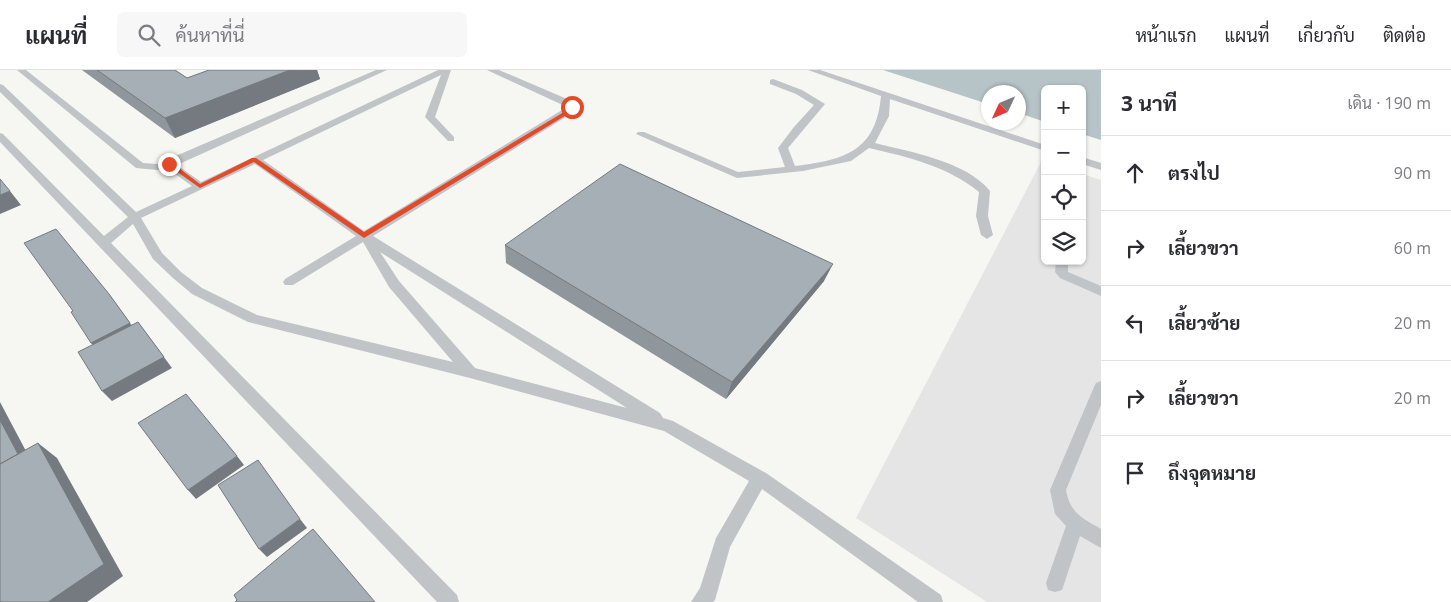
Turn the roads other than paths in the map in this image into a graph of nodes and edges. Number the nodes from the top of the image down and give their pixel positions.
1 (21, 70) edge
2 (383, 70) edge
3 (446, 70) edge
4 (491, 70) edge
5 (812, 70) edge
6 (773, 82) dead end
7 (0, 87) edge
8 (886, 95) junction
9 (641, 134) dead end
10 (0, 136) edge
11 (451, 139) dead end
12 (867, 144) junction
13 (1041, 147) edge
14 (254, 159) junction
15 (1086, 161) edge
16 (169, 164) junction
17 (1101, 166) edge
18 (791, 169) junction
19 (200, 186) junction
20 (135, 217) junction
21 (988, 235) dead end
22 (364, 236) junction
23 (104, 242) junction
24 (1062, 265) edge
25 (289, 282) dead end
26 (1101, 291) edge
27 (470, 372) junction
28 (1101, 387) edge
29 (668, 426) junction
30 (760, 478) junction
31 (1076, 524) junction
32 (1101, 538) edge
33 (1055, 583) dead end
34 (450, 602) edge
35 (700, 602) edge
36 (934, 602) edge

1 - 16 lane
2 - 16 lane
3 - 11 lane
3 - 14 lane
4 - 22 lane
5 - 8 lane
6 - 18 lane
7 - 20 lane
8 - 12 lane
8 - 13 lane
9 - 18 lane
10 - 23 lane
12 - 18 lane
12 - 21 lane
14 - 19 lane
14 - 22 lane
15 - 17 lane
16 - 19 lane
19 - 20 lane
20 - 23 lane
20 - 27 lane
22 - 25 lane
22 - 27 lane
22 - 29 lane
23 - 34 lane
24 - 26 lane
27 - 29 lane
28 - 31 lane
29 - 30 lane
30 - 35 lane
30 - 36 lane
31 - 32 lane
31 - 33 lane

